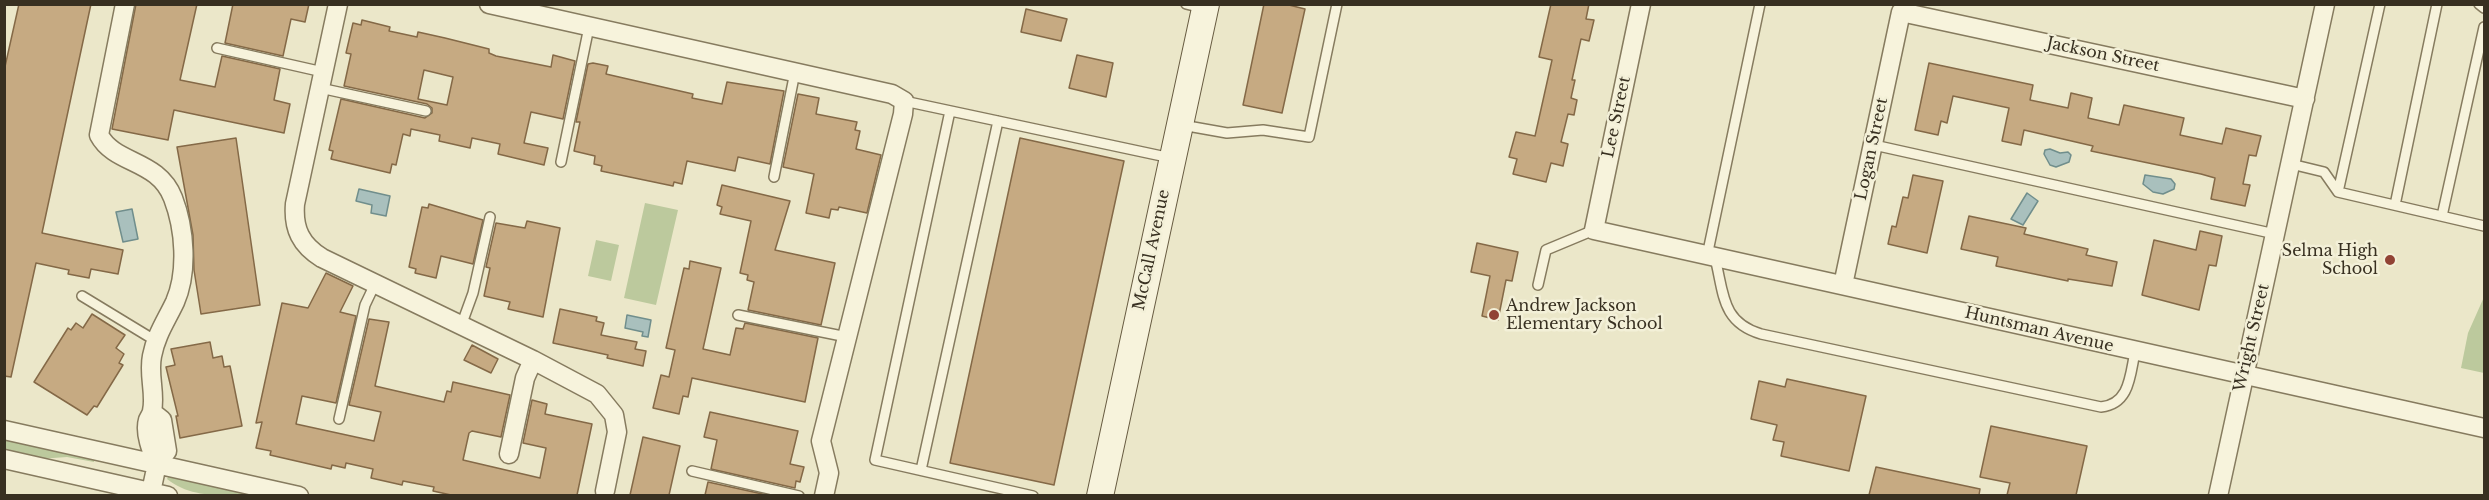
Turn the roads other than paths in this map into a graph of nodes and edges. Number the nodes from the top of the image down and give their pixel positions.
1 (125, 4) edge
2 (338, 4) edge
3 (489, 4) edge
4 (1338, 4) edge
5 (1641, 4) edge
6 (1760, 4) edge
7 (2325, 4) edge
8 (2380, 4) edge
9 (2437, 4) edge
10 (2479, 4) edge
11 (1199, 6) edge
12 (2484, 8) edge
13 (1901, 12) joint
14 (589, 27) junction
15 (2484, 27) edge
16 (217, 48) dead end
17 (795, 72) junction
18 (322, 80) junction
19 (2305, 99) junction
20 (904, 101) junction
21 (426, 111) dead end
22 (950, 111) junction
23 (998, 121) junction
24 (1179, 124) junction
25 (1874, 146) junction
26 (1172, 158) junction
27 (561, 162) dead end
28 (2290, 164) junction
29 (774, 177) dead end
30 (2338, 192) junction
31 (2395, 205) junction
32 (2442, 216) junction
33 (490, 217) dead end
34 (2484, 226) edge
35 (1594, 230) junction
36 (2275, 234) junction
37 (1711, 257) junction
38 (375, 284) junction
39 (1538, 285) dead end
40 (1843, 285) junction
41 (82, 296) dead end
42 (738, 315) dead end
43 (461, 326) junction
44 (847, 337) junction
45 (156, 341) junction
46 (2135, 352) junction
47 (533, 360) junction
48 (2244, 374) junction
49 (339, 419) dead end
50 (2484, 428) edge
51 (4, 430) edge
52 (509, 454) dead end
53 (4, 459) edge
54 (157, 464) junction
55 (921, 470) junction
56 (692, 471) dead end
57 (159, 494) edge
58 (604, 494) edge
59 (299, 495) edge
60 (799, 495) edge
61 (824, 495) edge
62 (1033, 495) edge
63 (1100, 495) edge
64 (2218, 495) edge

1 - 45 street
2 - 18 street
3 - 14 street
4 - 24 lane
5 - 35 street, Lee Street
6 - 37 lane
7 - 19 street, Wright Street
8 - 30 lane
9 - 31 lane
10 - 12 lane
11 - 24 main road, McCall Avenue
13 - 19 street, Jackson Street
13 - 25 street, Logan Street
14 - 17 street
14 - 27 lane
15 - 32 lane
16 - 18 lane
17 - 20 street
17 - 29 lane
18 - 21 lane
18 - 38 street
19 - 28 street, Wright Street
20 - 22 lane
20 - 44 street
22 - 23 lane
22 - 55 lane
23 - 26 lane
23 - 55 lane
24 - 26 main road, McCall Avenue
25 - 36 lane
25 - 40 street, Logan Street
26 - 63 main road, McCall Avenue
28 - 30 lane
28 - 36 street, Wright Street
30 - 31 lane
31 - 32 lane
32 - 34 lane
33 - 43 lane
35 - 37 street, Huntsman Avenue
35 - 39 lane
36 - 48 street, Wright Street
37 - 40 street, Huntsman Avenue
37 - 46 lane
38 - 43 street
38 - 49 lane
40 - 46 street, Huntsman Avenue
41 - 45 lane
42 - 44 lane
43 - 47 street
44 - 61 street
45 - 54 street
46 - 48 street, Huntsman Avenue
47 - 52 street
47 - 58 street
48 - 50 street, Huntsman Avenue
48 - 64 street, Wright Street
51 - 54 street
53 - 57 street
54 - 57 street
54 - 59 street
55 - 62 lane
56 - 60 lane

